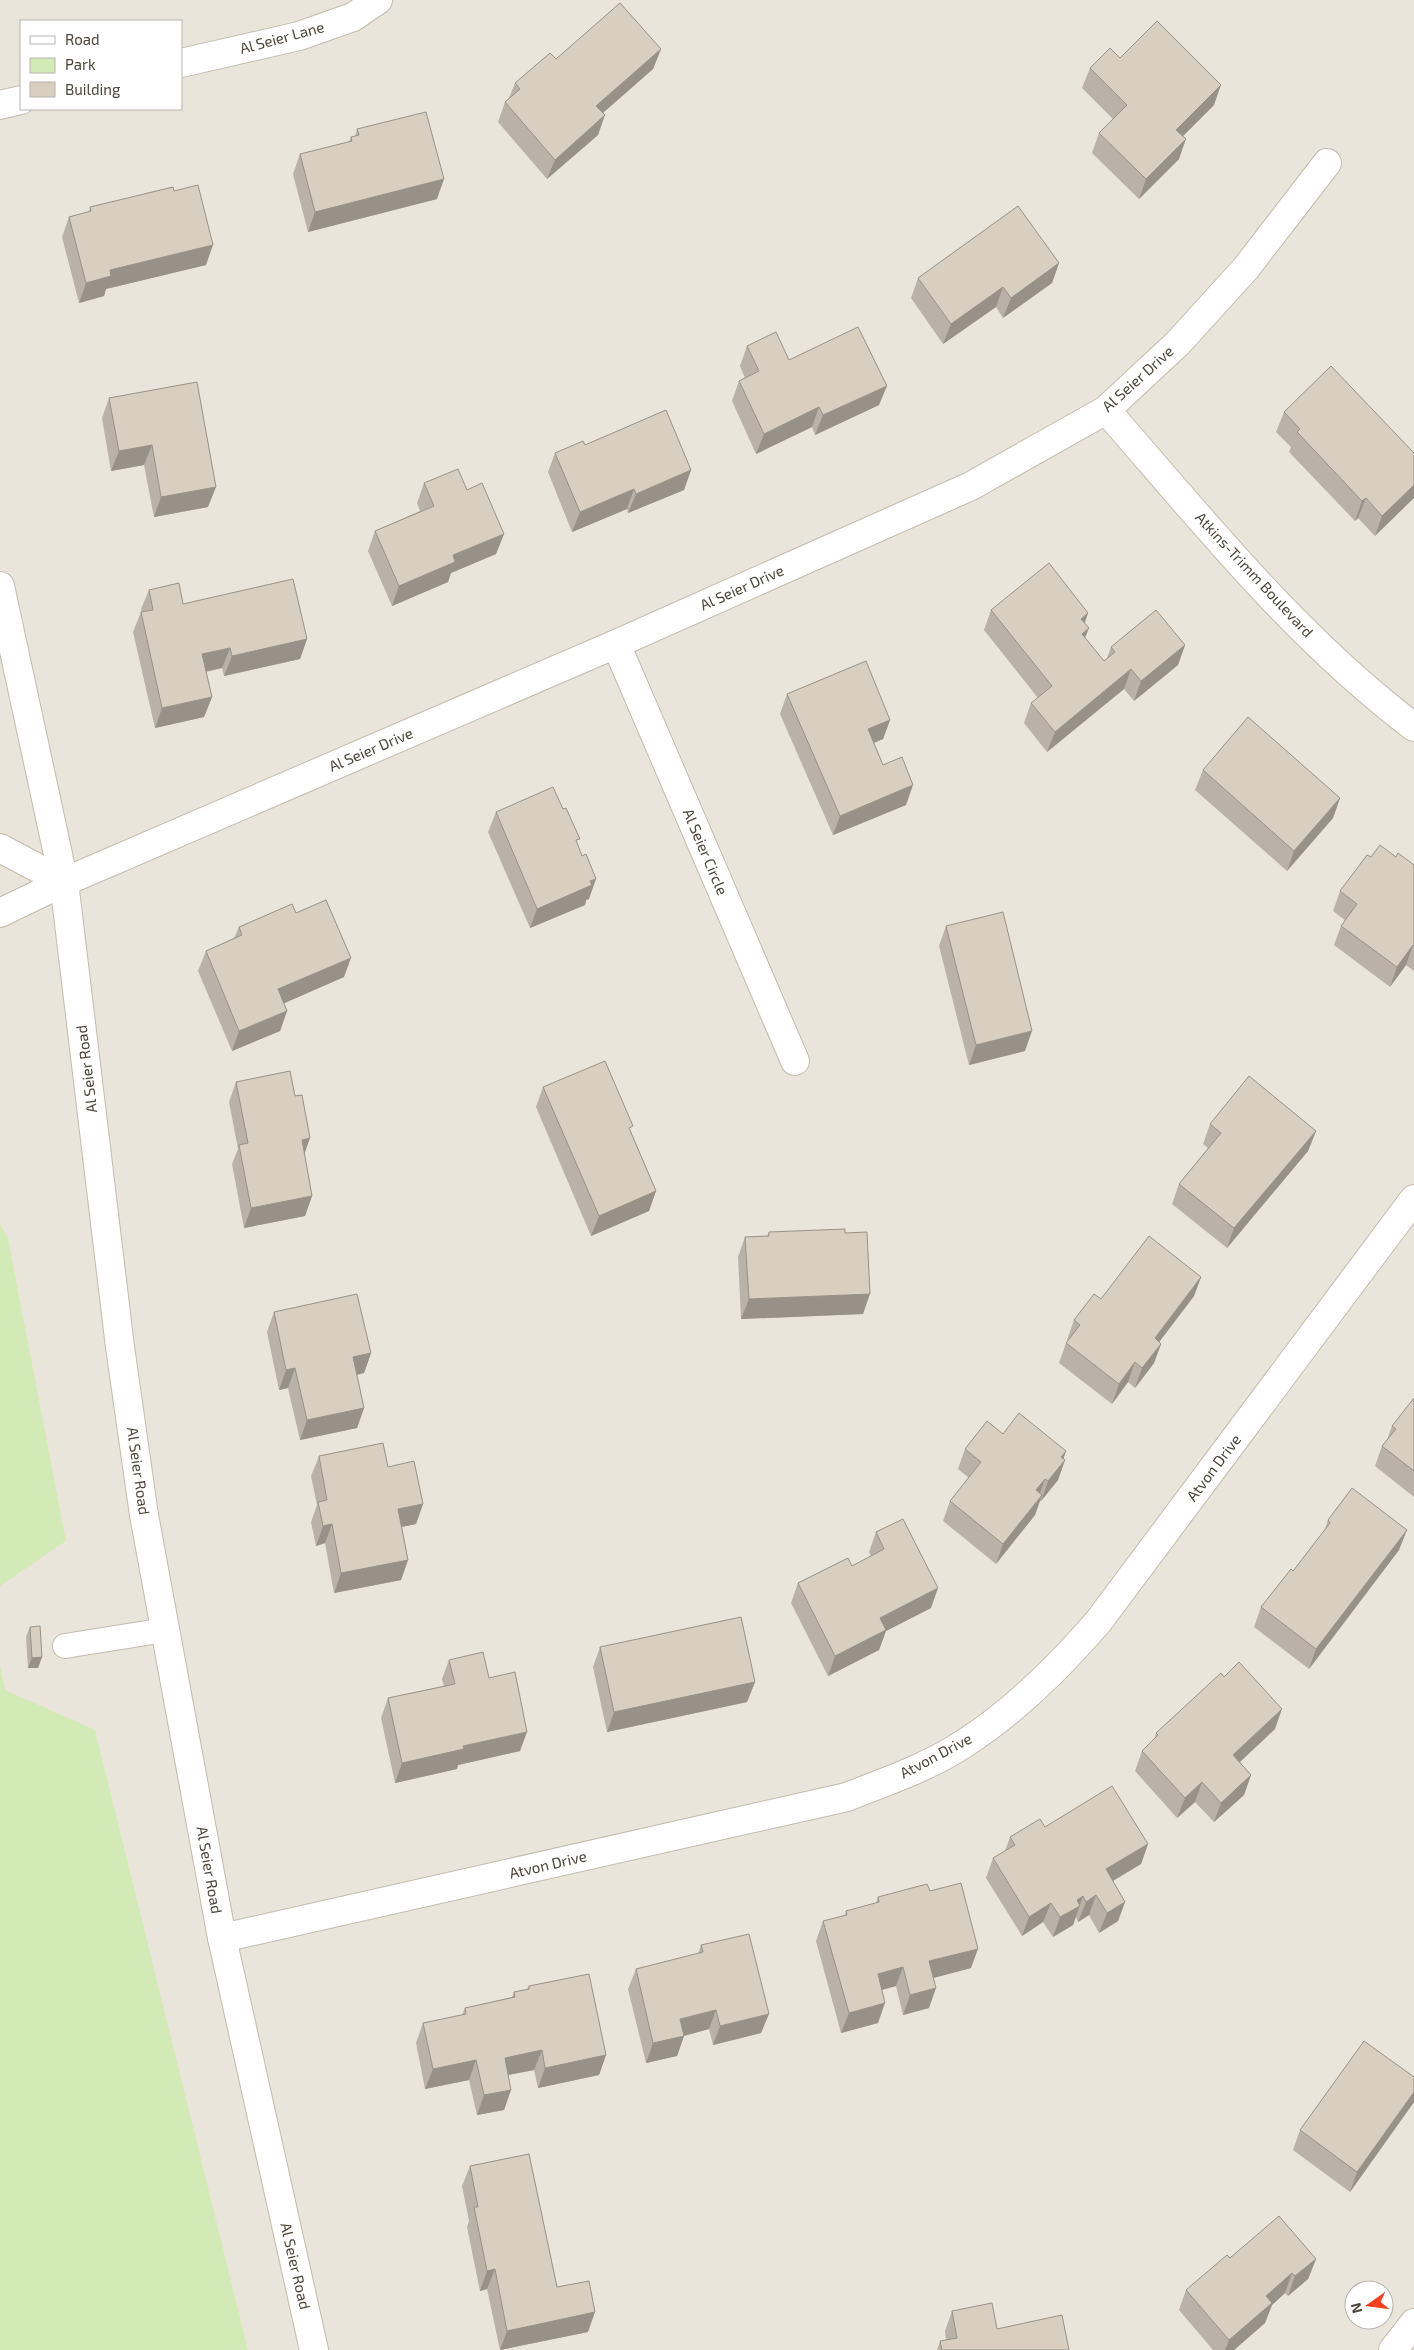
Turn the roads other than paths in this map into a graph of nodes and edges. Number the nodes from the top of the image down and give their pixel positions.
1 (378, 0) edge
2 (182, 63) edge
3 (20, 100) edge
4 (0, 104) edge
5 (1327, 163) dead end
6 (1106, 410) junction
7 (0, 586) edge
8 (616, 644) junction
9 (1414, 727) edge
10 (0, 848) edge
11 (64, 882) junction
12 (0, 913) edge
13 (795, 1061) dead end
14 (1414, 1199) edge
15 (165, 1630) junction
16 (65, 1646) dead end
17 (222, 1938) junction
18 (1414, 2323) edge
19 (314, 2350) edge
20 (1393, 2350) edge

1 - 2 street, Al Seier Lane
3 - 4 street
5 - 6 street, Al Seier Drive
6 - 8 street, Al Seier Drive
6 - 9 street, Atkins-Trimm Boulevard
7 - 11 street, Al Seier Road
8 - 11 street, Al Seier Drive
8 - 13 street, Al Seier Circle
10 - 11 street
11 - 12 street, Al Seier Drive
11 - 15 street, Al Seier Road
14 - 17 street, Atvon Drive
15 - 16 lane
15 - 17 street, Al Seier Road
17 - 19 street, Al Seier Road
18 - 20 street

